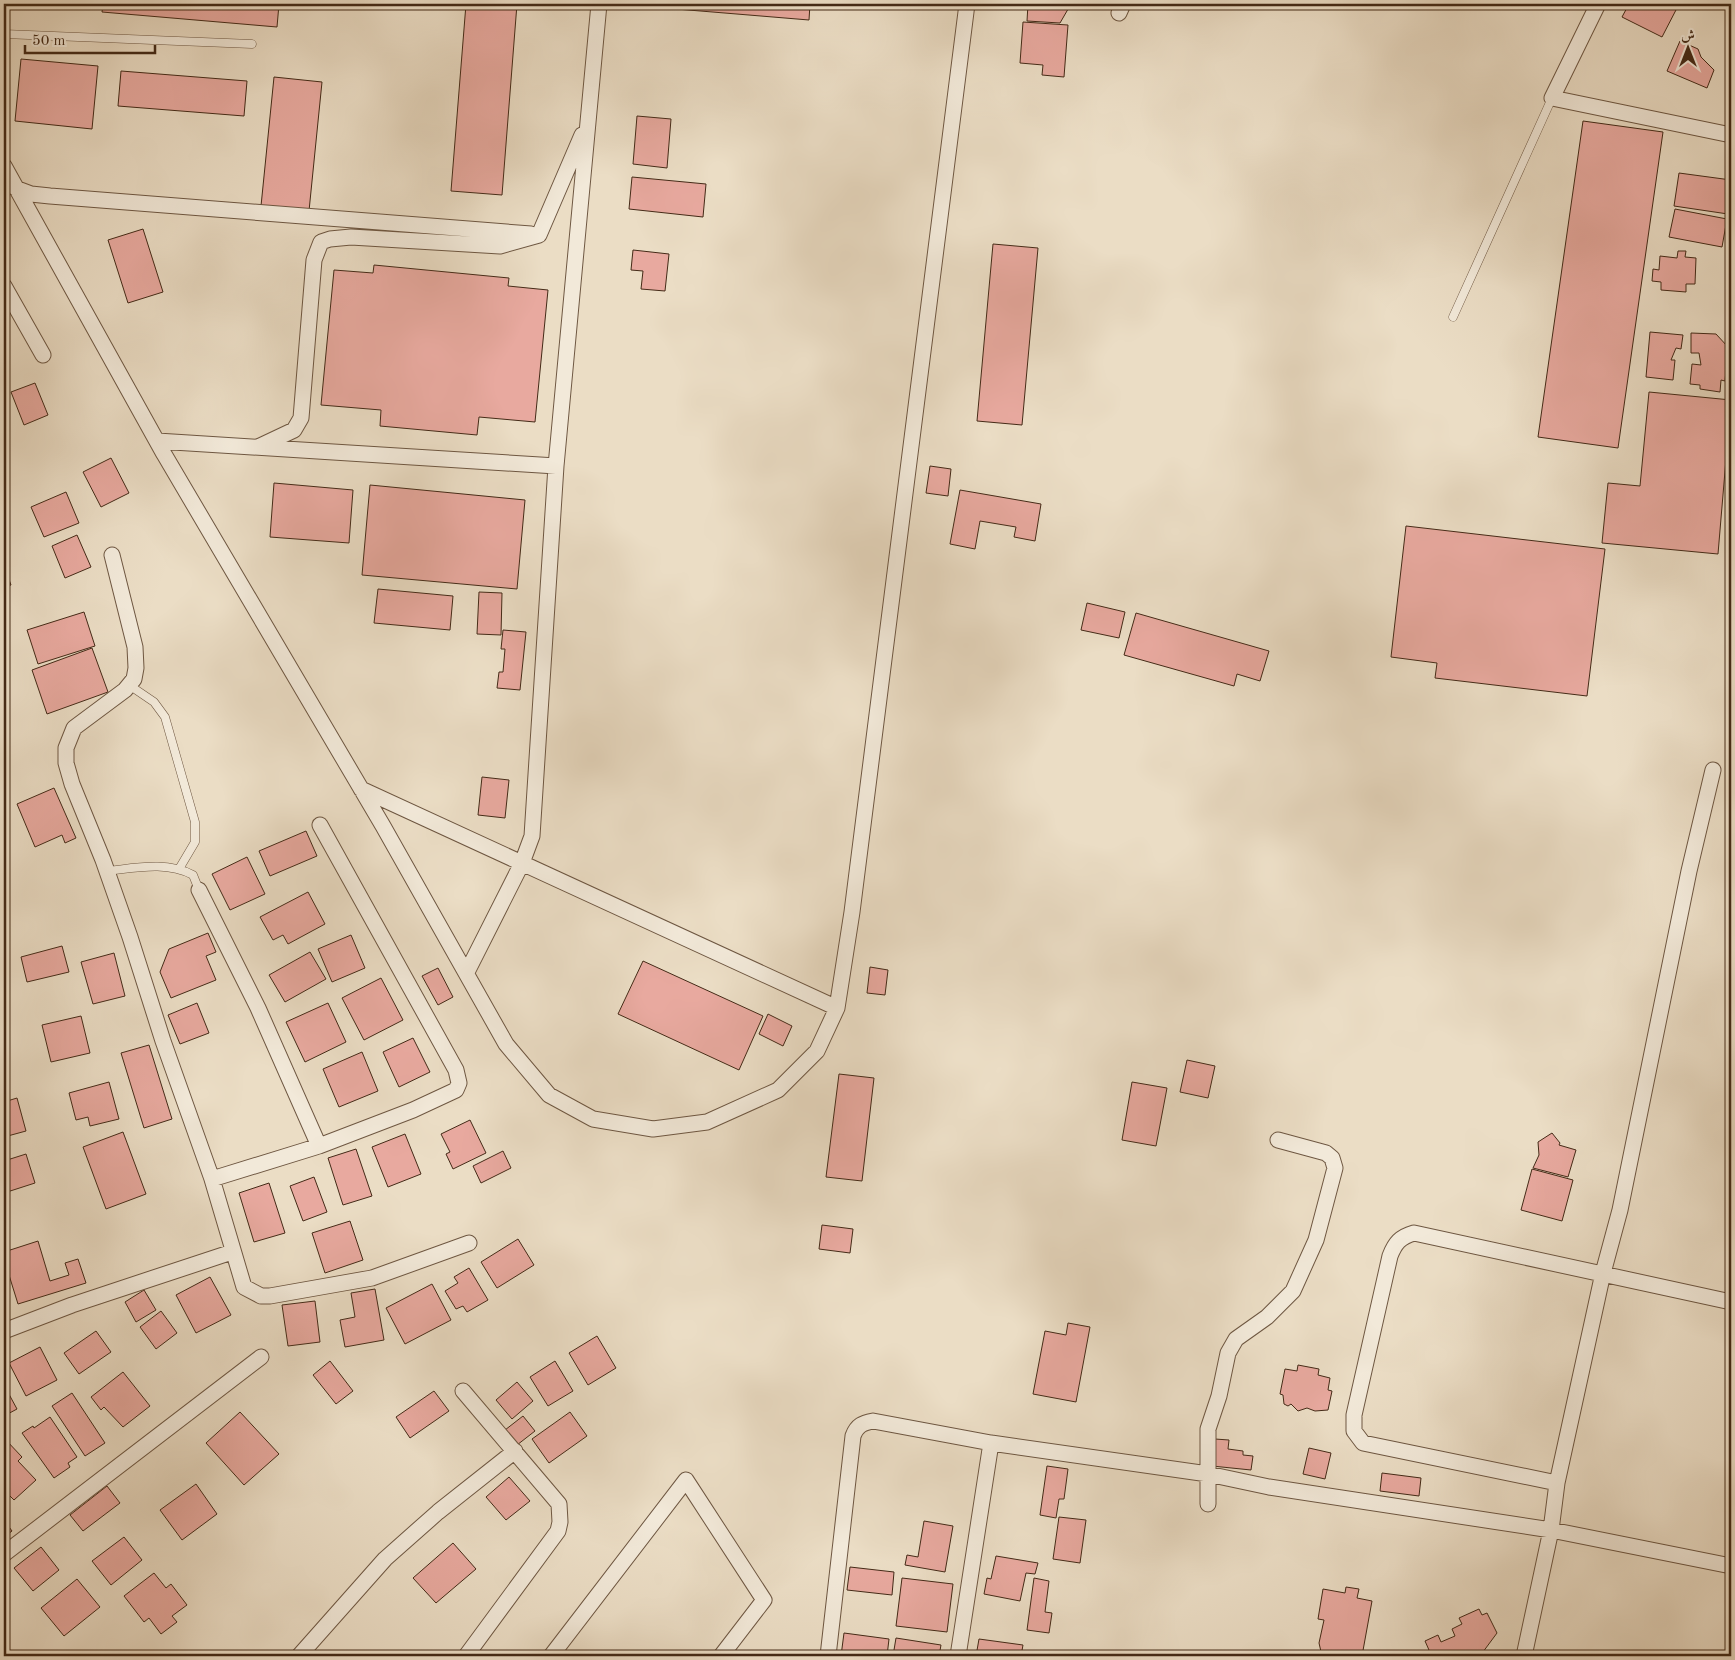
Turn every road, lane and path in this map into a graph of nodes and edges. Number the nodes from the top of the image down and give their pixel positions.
1 (599, 4) edge
2 (967, 4) edge
3 (1598, 4) edge
4 (4, 34) edge
5 (252, 44) dead end
6 (1552, 98) junction
7 (588, 120) junction
8 (1731, 135) edge
9 (4, 166) edge
10 (15, 188) junction
11 (539, 235) junction
12 (4, 286) edge
13 (1453, 316) dead end
14 (43, 355) dead end
15 (157, 441) junction
16 (258, 447) junction
17 (556, 466) junction
18 (112, 555) dead end
19 (129, 685) junction
20 (1713, 770) dead end
21 (361, 789) junction
22 (320, 825) dead end
23 (522, 863) junction
24 (179, 869) junction
25 (107, 871) junction
26 (199, 890) joint
27 (467, 972) junction
28 (837, 1008) junction
29 (1278, 1140) dead end
30 (319, 1146) junction
31 (212, 1179) junction
32 (469, 1243) dead end
33 (232, 1252) junction
34 (1603, 1273) junction
35 (1731, 1302) edge
36 (5, 1327) edge
37 (261, 1357) dead end
38 (462, 1391) dead end
39 (992, 1443) junction
40 (515, 1452) junction
41 (1208, 1474) junction
42 (1557, 1483) junction
43 (1208, 1504) dead end
44 (1551, 1530) junction
45 (4, 1554) edge
46 (1731, 1566) edge
47 (299, 1656) edge
48 (466, 1656) edge
49 (551, 1656) edge
50 (720, 1656) edge
51 (828, 1656) edge
52 (958, 1656) edge
53 (1524, 1656) edge

1 - 7 street
2 - 28 street
3 - 6 street
4 - 5 lane
6 - 8 street
6 - 13 lane
7 - 11 street
7 - 17 street
9 - 10 street
10 - 11 street
10 - 15 street
11 - 16 street
12 - 14 street
15 - 16 street
15 - 21 street
16 - 17 street
17 - 23 street
18 - 19 street
19 - 24 lane
19 - 25 street
20 - 34 street
21 - 23 street
21 - 27 street
22 - 30 street
23 - 27 street
23 - 28 street
24 - 25 lane
24 - 26 lane
25 - 31 street
26 - 30 street
27 - 28 street
29 - 41 street
30 - 31 street
31 - 33 street
32 - 33 street
33 - 36 street
34 - 35 street
34 - 42 street
34 - 42 street
37 - 45 street
38 - 40 street
39 - 41 street
39 - 51 street
39 - 52 street
40 - 47 street
40 - 48 street
41 - 43 street
41 - 44 street
42 - 44 street
44 - 46 street
44 - 53 street
49 - 50 street

